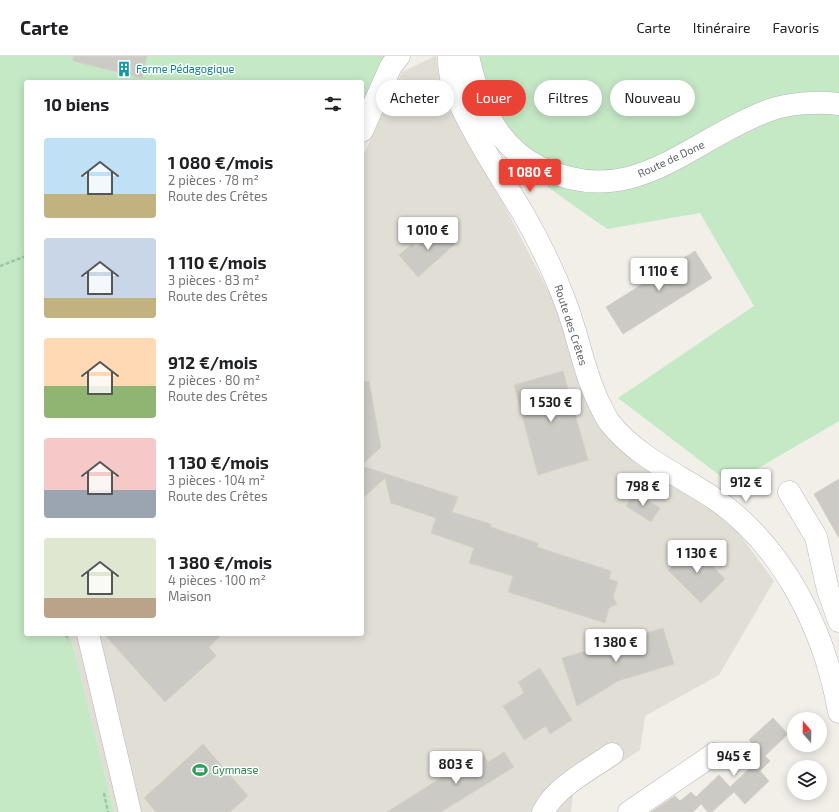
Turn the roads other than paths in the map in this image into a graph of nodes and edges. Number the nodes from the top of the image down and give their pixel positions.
1 (399, 56) edge
2 (450, 56) edge
3 (468, 56) edge
4 (839, 104) edge
5 (364, 127) edge
6 (788, 492) dead end
7 (839, 622) edge
8 (839, 628) edge
9 (88, 636) edge
10 (820, 643) junction
11 (839, 712) edge
12 (612, 754) dead end
13 (714, 754) dead end
14 (130, 812) edge
15 (543, 812) edge
16 (629, 812) edge

1 - 5 street
2 - 10 street, Route des Crêtes
3 - 4 street, Route de Done
6 - 7 street
8 - 10 street
9 - 14 street
10 - 11 street, Route des Crêtes
12 - 15 street
13 - 16 street

